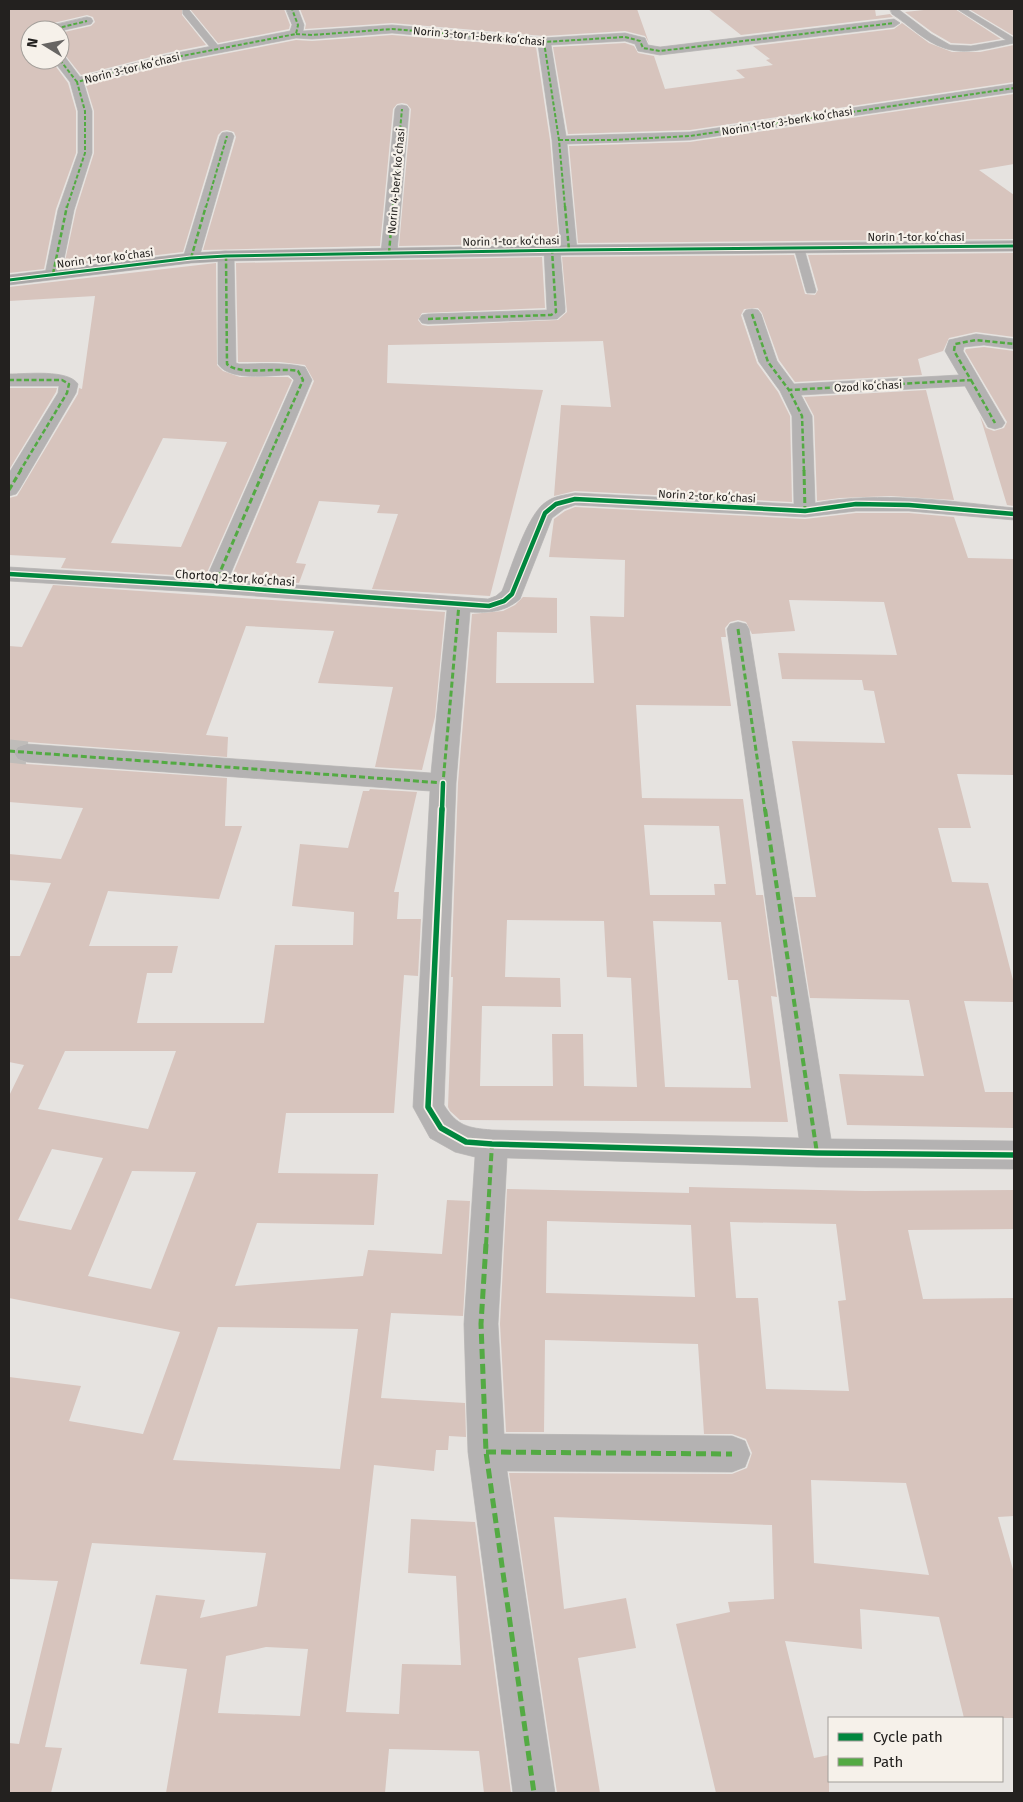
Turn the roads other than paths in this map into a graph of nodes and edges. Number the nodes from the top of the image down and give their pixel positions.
1 (292, 9) edge
2 (894, 9) edge
3 (961, 9) edge
4 (186, 12) dead end
5 (87, 21) dead end
6 (894, 23) dead end
7 (70, 25) edge
8 (296, 34) junction
9 (1014, 41) edge
10 (544, 42) junction
11 (217, 50) junction
12 (68, 70) edge
13 (77, 82) junction
14 (1014, 88) edge
15 (402, 109) dead end
16 (227, 136) dead end
17 (559, 140) junction
18 (1014, 246) edge
19 (799, 248) junction
20 (560, 250) junction
21 (389, 253) junction
22 (226, 256) junction
23 (190, 258) junction
24 (53, 274) junction
25 (9, 280) edge
26 (810, 290) dead end
27 (752, 314) dead end
28 (428, 319) dead end
29 (1014, 344) edge
30 (9, 380) edge
31 (971, 380) junction
32 (789, 390) junction
33 (995, 423) dead end
34 (9, 490) edge
35 (805, 511) junction
36 (1014, 514) edge
37 (9, 574) edge
38 (214, 586) junction
39 (459, 604) junction
40 (738, 629) dead end
41 (27, 753) tunnel mouth
42 (443, 783) junction
43 (492, 1144) junction
44 (817, 1153) junction
45 (1014, 1156) edge
46 (486, 1452) junction
47 (732, 1454) dead end
48 (534, 1793) edge

1 - 8 street
2 - 9 lane
3 - 9 lane
4 - 11 lane
5 - 7 street
6 - 10 street, Norin 3-tor 1-berk koʻchasi
8 - 10 street, Norin 3-tor 1-berk koʻchasi
8 - 11 street, Norin 3-tor koʻchasi
10 - 17 street
11 - 13 street, Norin 3-tor koʻchasi
12 - 13 street
13 - 24 street, Norin 3-tor koʻchasi
14 - 17 street, Norin 1-tor 3-berk koʻchasi
15 - 21 street, Norin 4-berk koʻchasi
16 - 23 street
17 - 20 street
18 - 19 street, Norin 1-tor koʻchasi
19 - 20 street, Norin 1-tor koʻchasi
19 - 26 lane
20 - 21 street, Norin 1-tor koʻchasi
20 - 28 street
21 - 22 street, Norin 1-tor koʻchasi
22 - 23 street, Norin 1-tor koʻchasi
22 - 38 street, Chortoq 2-tor koʻchasi
23 - 24 street, Norin 1-tor koʻchasi
24 - 25 street, Norin 1-tor koʻchasi
27 - 32 street
29 - 31 street
30 - 34 street
31 - 32 street, Ozod koʻchasi
31 - 33 street
32 - 35 street
35 - 36 street, Norin 2-tor koʻchasi
35 - 39 street, Norin 2-tor koʻchasi
37 - 38 street, Chortoq 2-tor koʻchasi
38 - 39 street, Chortoq 2-tor koʻchasi
39 - 42 street
40 - 44 street
41 - 42 street
42 - 43 street
43 - 44 street
43 - 46 street
44 - 45 street
46 - 47 street
46 - 48 street

